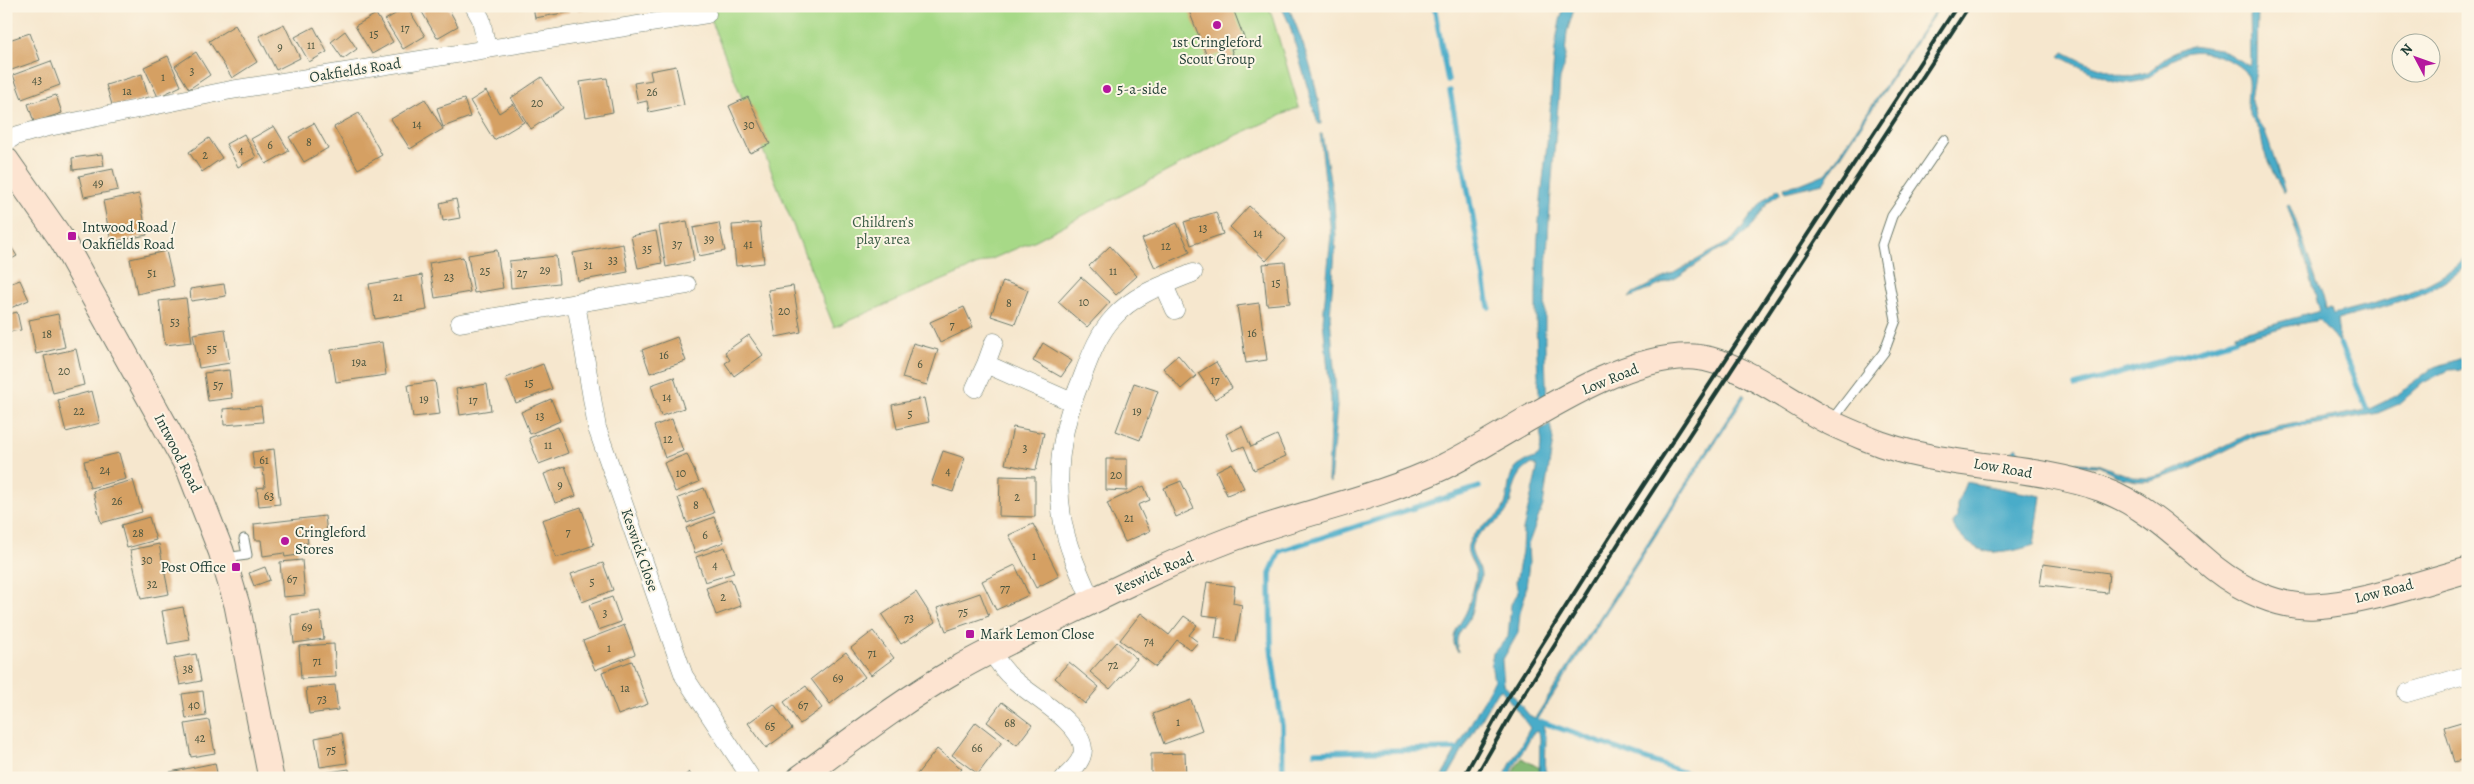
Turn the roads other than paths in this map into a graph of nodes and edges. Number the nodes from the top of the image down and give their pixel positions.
1 (474, 6) edge
2 (685, 12) edge
3 (707, 14) dead end
4 (487, 49) junction
5 (1944, 140) dead end
6 (6, 142) edge
7 (6, 160) edge
8 (1193, 273) dead end
9 (687, 284) dead end
10 (1164, 285) junction
11 (576, 304) junction
12 (1175, 310) dead end
13 (460, 323) dead end
14 (994, 342) dead end
15 (986, 364) junction
16 (975, 388) dead end
17 (1072, 402) junction
18 (1532, 416) joint
19 (1830, 423) junction
20 (244, 539) dead end
21 (224, 558) junction
22 (2468, 570) edge
23 (1092, 602) junction
24 (991, 651) junction
25 (2468, 675) edge
26 (2407, 692) dead end
27 (271, 778) edge
28 (751, 778) edge
29 (800, 778) edge
30 (1064, 778) edge

1 - 4 street
2 - 3 street, Oakfields Road
2 - 4 street, Oakfields Road
4 - 6 street, Oakfields Road
5 - 19 lane
7 - 21 street, Intwood Road
8 - 10 street
9 - 11 street
10 - 12 street
10 - 17 street
11 - 13 street
11 - 28 street, Keswick Close
14 - 15 street
15 - 16 street
15 - 17 street
17 - 23 street
18 - 19 street, Low Road
18 - 23 street, Keswick Road
19 - 22 street, Low Road
20 - 21 lane
21 - 27 street, Intwood Road
23 - 24 street, Keswick Road
24 - 29 street, Keswick Road
24 - 30 street
25 - 26 street

